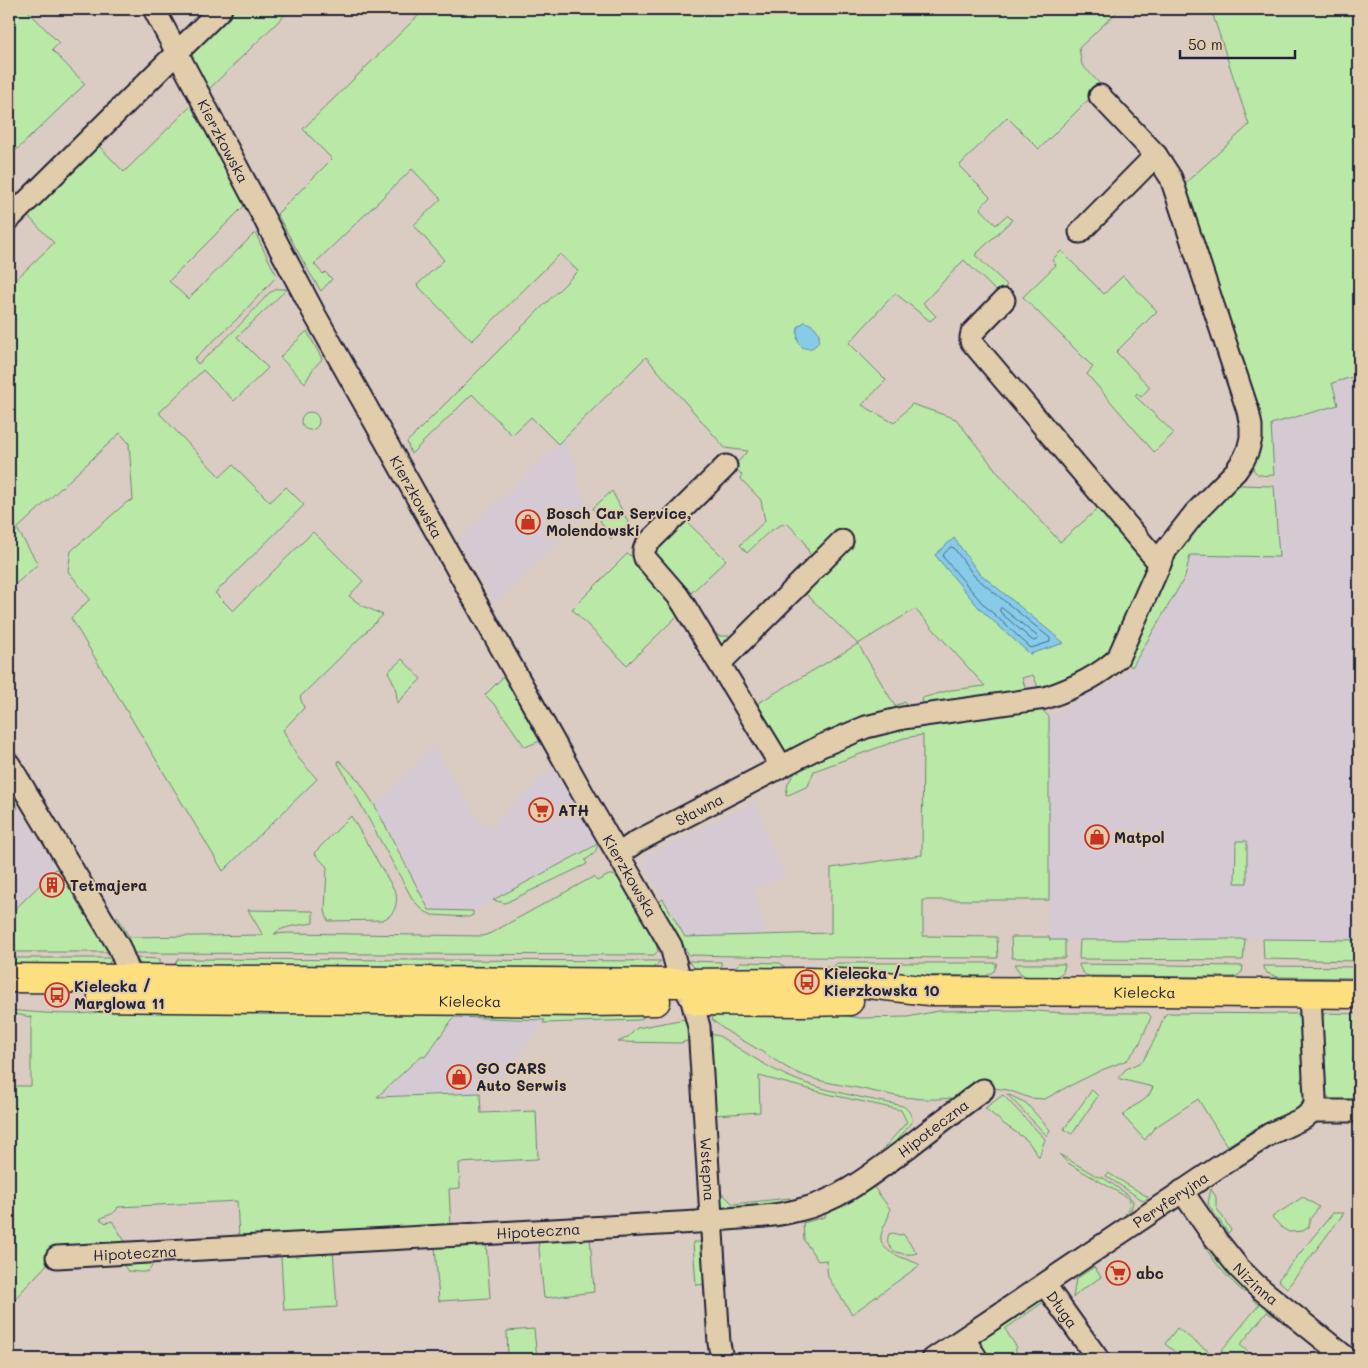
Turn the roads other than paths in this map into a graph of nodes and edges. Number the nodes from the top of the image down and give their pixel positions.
1 (154, 9) edge
2 (220, 9) edge
3 (177, 52) junction
4 (1100, 96) dead end
5 (1156, 155) junction
6 (9, 219) edge
7 (1080, 232) dead end
8 (1004, 300) dead end
9 (726, 466) dead end
10 (842, 541) dead end
11 (1160, 564) junction
12 (720, 664) junction
13 (9, 764) edge
14 (781, 766) junction
15 (619, 854) junction
16 (9, 978) edge
17 (127, 991) junction
18 (687, 992) junction
19 (1310, 994) junction
20 (1359, 994) edge
21 (9, 995) edge
22 (983, 1090) dead end
23 (1312, 1111) junction
24 (1359, 1111) edge
25 (1182, 1191) junction
26 (711, 1219) junction
27 (57, 1257) dead end
28 (1045, 1284) junction
29 (964, 1339) junction
30 (721, 1359) edge
31 (933, 1359) edge
32 (977, 1359) edge
33 (1098, 1359) edge
34 (1348, 1359) edge

1 - 3 street, Kierzkowska
2 - 3 street
3 - 6 street
3 - 15 street, Kierzkowska
4 - 5 street, Sławna
5 - 7 street
5 - 11 street, Sławna
8 - 11 street
9 - 12 street
10 - 12 street
11 - 14 street, Sławna
12 - 14 street
13 - 17 street
14 - 15 street, Sławna
15 - 18 street, Kierzkowska
16 - 17 main road, Kielecka
17 - 18 main road, Kielecka
17 - 21 main road, Kielecka
18 - 19 main road, Kielecka
18 - 26 street, Wstępna
19 - 20 main road, Kielecka
19 - 23 street
22 - 26 street, Hipoteczna
23 - 24 street
23 - 25 street, Peryferyjna
25 - 28 street, Peryferyjna
25 - 34 street, Nizinna
26 - 27 street, Hipoteczna
26 - 30 street, Wstępna
28 - 29 street, Peryferyjna
28 - 33 street, Długa
29 - 31 street, Peryferyjna
29 - 32 street

